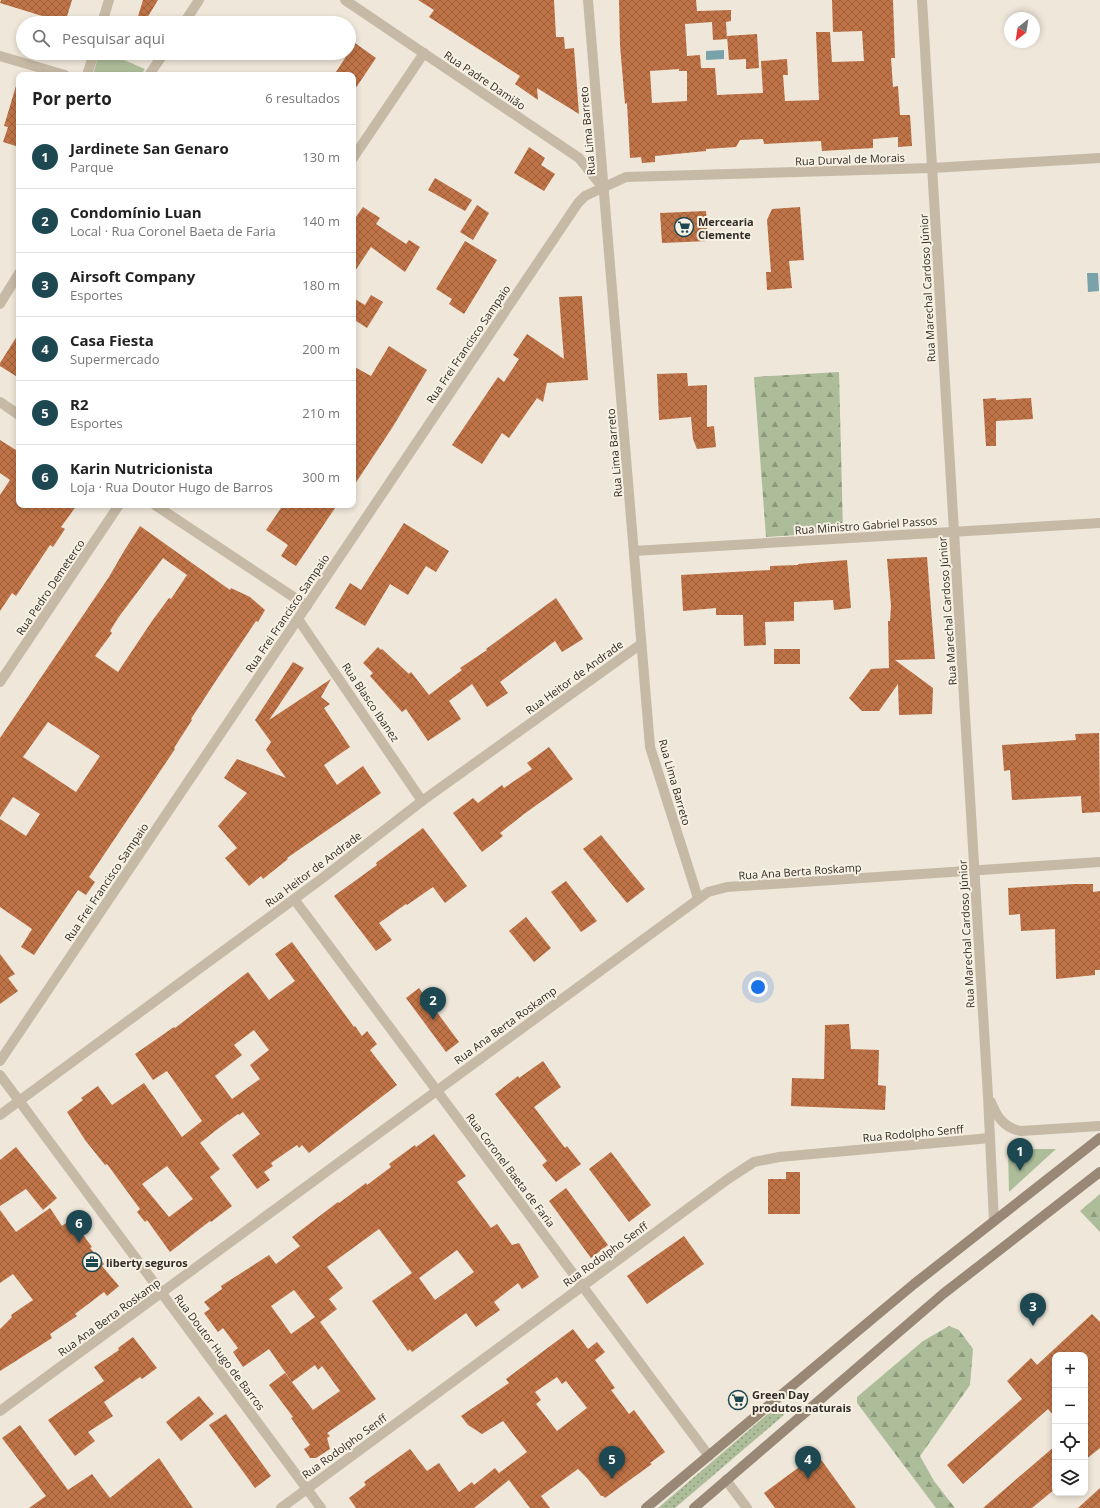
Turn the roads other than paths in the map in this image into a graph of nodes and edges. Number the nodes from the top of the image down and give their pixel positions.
1 (109, 0) edge
2 (199, 0) edge
3 (345, 0) edge
4 (588, 0) edge
5 (922, 0) edge
6 (104, 16) edge
7 (189, 16) edge
8 (424, 53) junction
9 (0, 56) edge
10 (92, 60) edge
11 (159, 60) edge
12 (56, 72) edge
13 (88, 72) edge
14 (151, 72) edge
15 (356, 154) edge
16 (1100, 158) edge
17 (932, 168) junction
18 (604, 189) junction
19 (16, 278) edge
20 (0, 304) edge
21 (0, 402) edge
22 (16, 413) edge
23 (117, 508) edge
24 (160, 508) edge
25 (1100, 522) edge
26 (954, 532) junction
27 (634, 551) junction
28 (307, 606) junction
29 (298, 619) junction
30 (641, 644) junction
31 (0, 682) edge
32 (422, 801) junction
33 (1100, 862) edge
34 (975, 871) junction
35 (698, 898) junction
36 (294, 899) junction
37 (0, 1061) edge
38 (0, 1076) edge
39 (436, 1090) junction
40 (988, 1096) junction
41 (19, 1101) junction
42 (0, 1115) edge
43 (1100, 1126) edge
44 (990, 1138) junction
45 (1100, 1138) edge
46 (1100, 1172) edge
47 (994, 1221) junction
48 (582, 1286) junction
49 (161, 1293) junction
50 (0, 1412) edge
51 (708, 1456) junction
52 (726, 1480) junction
53 (306, 1489) junction
54 (280, 1508) edge
55 (321, 1508) edge
56 (646, 1508) edge
57 (694, 1508) edge
58 (747, 1508) edge

1 - 6 street
2 - 7 street
3 - 8 street, Rua Padre Damião
4 - 18 street, Rua Lima Barreto
5 - 17 street, Rua Marechal Cardoso Júnior
8 - 15 street
8 - 18 street, Rua Padre Damião
9 - 12 street
10 - 13 street
11 - 14 street
16 - 17 street, Rua Durval de Morais
17 - 18 street, Rua Durval de Morais
17 - 26 street, Rua Marechal Cardoso Júnior
18 - 27 street, Rua Lima Barreto
18 - 28 street, Rua Frei Francisco Sampaio
19 - 20 street
21 - 22 street
23 - 31 street, Rua Pedro Demeterco
24 - 28 street
25 - 26 street, Rua Ministro Gabriel Passos
26 - 27 street, Rua Ministro Gabriel Passos
26 - 34 street, Rua Marechal Cardoso Júnior
27 - 30 street, Rua Lima Barreto
28 - 29 street, Rua Frei Francisco Sampaio
29 - 32 street, Rua Blasco Ibanez
29 - 37 street, Rua Frei Francisco Sampaio
30 - 32 street, Rua Heitor de Andrade
30 - 35 street, Rua Lima Barreto
32 - 36 street, Rua Heitor de Andrade
33 - 34 street, Rua Ana Berta Roskamp
34 - 35 street, Rua Ana Berta Roskamp
34 - 40 street, Rua Marechal Cardoso Júnior
35 - 39 street, Rua Ana Berta Roskamp
36 - 39 street, Rua Coronel Baeta de Faria
36 - 41 street, Rua Heitor de Andrade
38 - 41 street, Rua Doutor Hugo de Barros
39 - 48 street, Rua Coronel Baeta de Faria
39 - 49 street, Rua Ana Berta Roskamp
40 - 43 street
40 - 44 street, Rua Marechal Cardoso Júnior
41 - 42 street, Rua Heitor de Andrade
41 - 49 street, Rua Doutor Hugo de Barros
44 - 47 street, Rua Marechal Cardoso Júnior
44 - 48 street, Rua Rodolpho Senff
45 - 47 main road
46 - 52 main road
47 - 51 main road
48 - 51 street, Rua Coronel Baeta de Faria
48 - 53 street, Rua Rodolpho Senff
49 - 50 street, Rua Ana Berta Roskamp
49 - 53 street, Rua Doutor Hugo de Barros
51 - 56 main road
52 - 57 main road
52 - 58 street
53 - 54 street, Rua Rodolpho Senff
53 - 55 street, Rua Doutor Hugo de Barros

